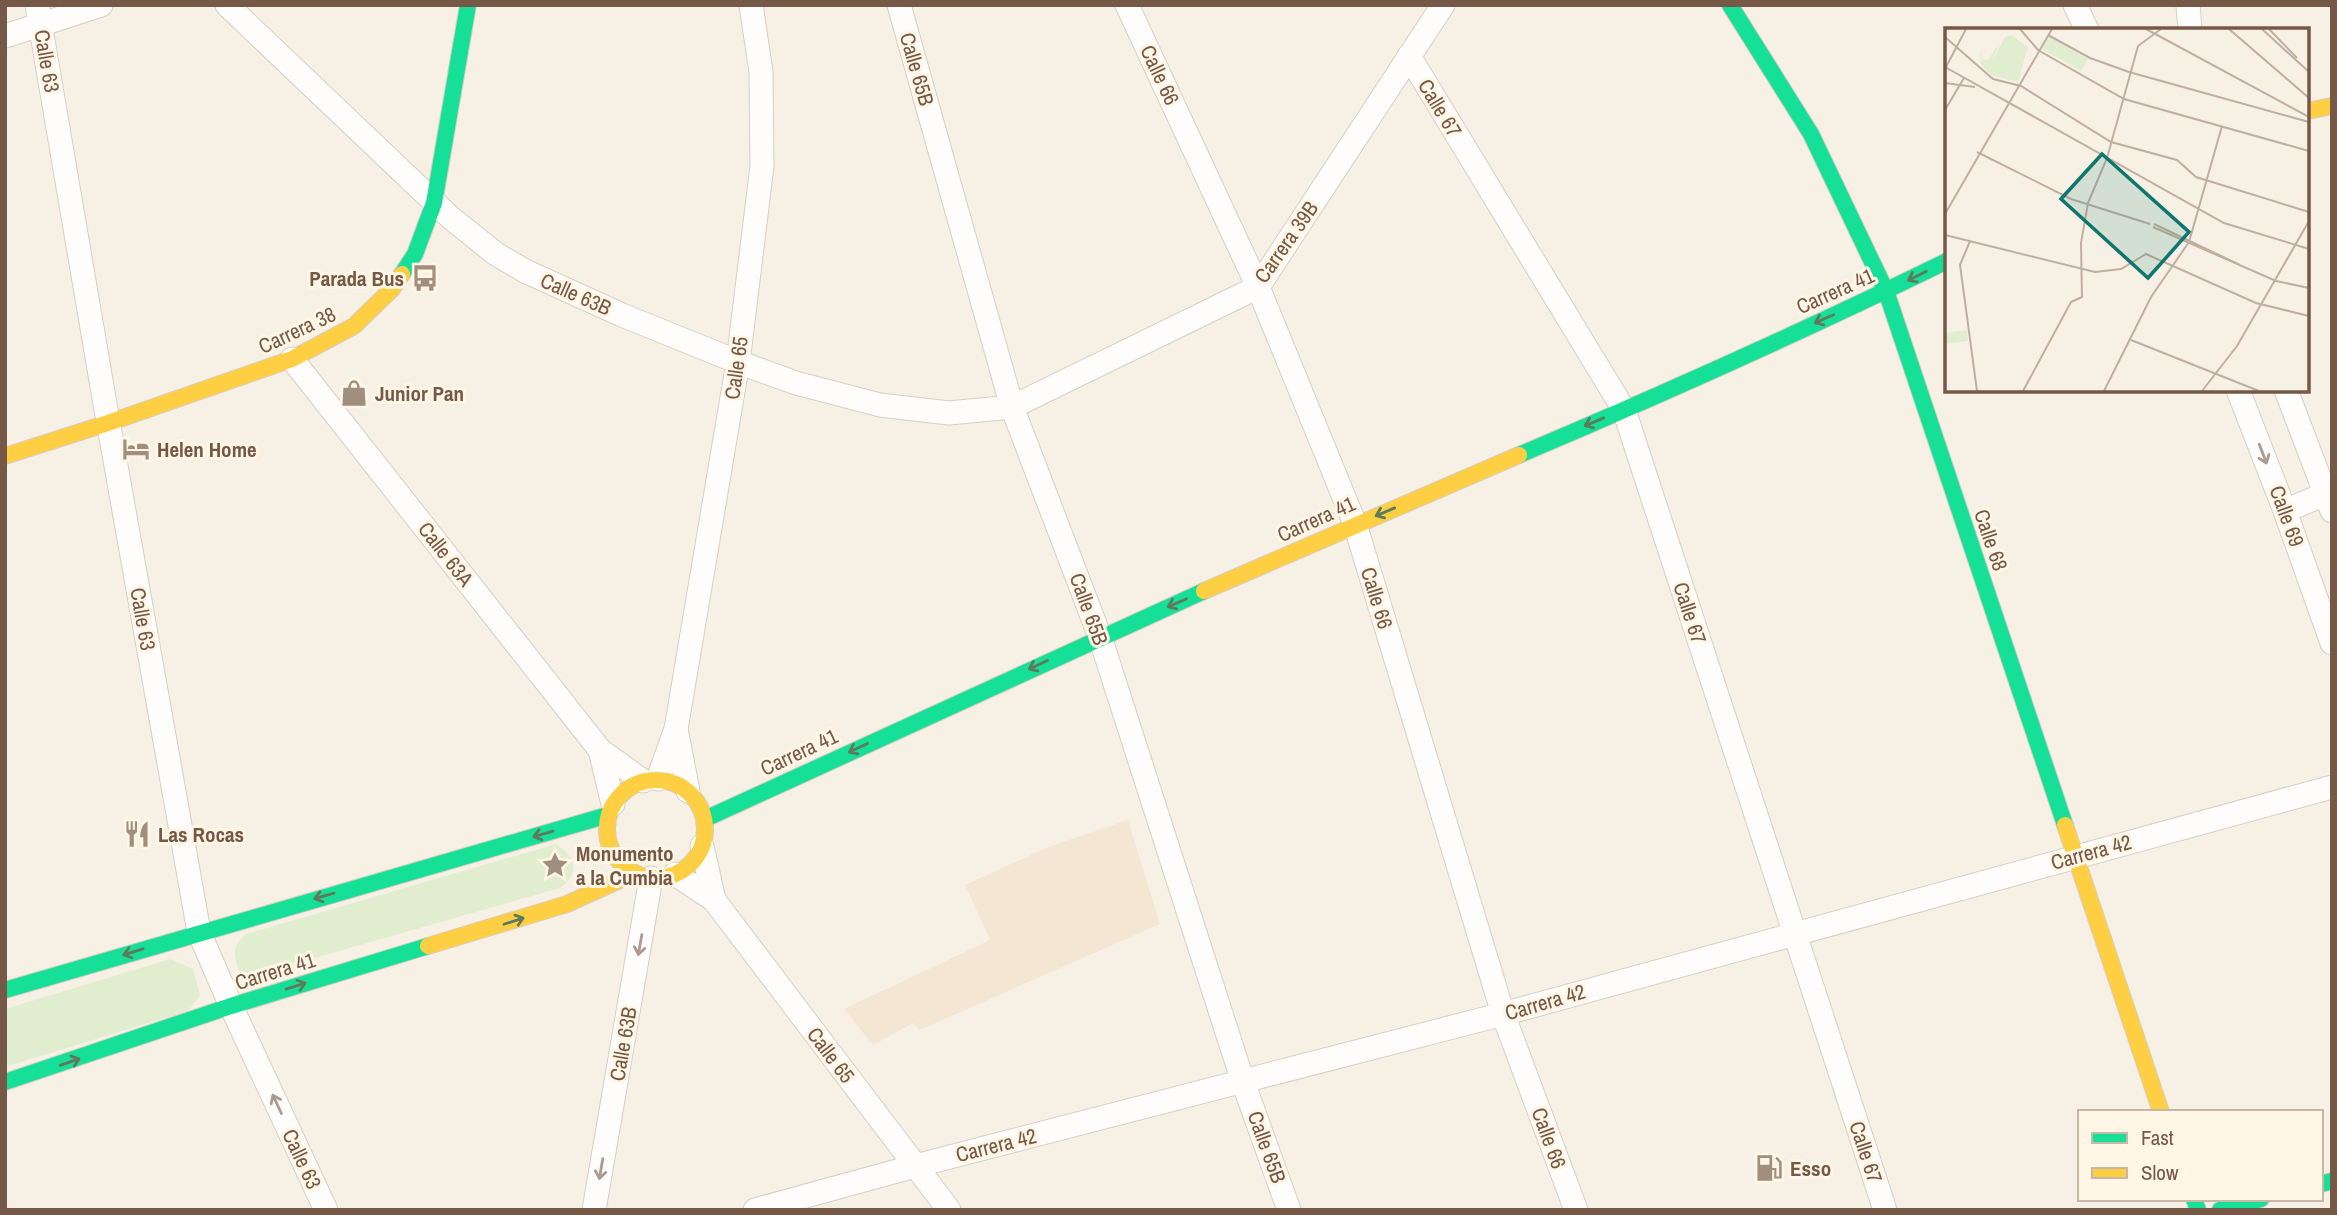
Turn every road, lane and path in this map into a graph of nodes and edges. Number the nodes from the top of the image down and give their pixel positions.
1 (101, 5) edge
2 (227, 5) edge
3 (468, 5) edge
4 (751, 5) edge
5 (899, 5) edge
6 (1127, 5) edge
7 (1443, 5) edge
8 (1730, 5) edge
9 (2075, 5) edge
10 (2188, 5) edge
11 (39, 15) edge
12 (2086, 28) edge
13 (2190, 28) edge
14 (5, 36) edge
15 (1409, 56) junction
16 (2332, 106) edge
17 (2309, 111) edge
18 (434, 203) junction
19 (1945, 262) edge
20 (1258, 287) junction
21 (1886, 291) junction
22 (292, 359) junction
23 (738, 362) junction
24 (2239, 392) edge
25 (2287, 392) edge
26 (1012, 407) junction
27 (1623, 410) junction
28 (108, 424) junction
29 (5, 456) edge
30 (2329, 503) edge
31 (2286, 510) junction
32 (1355, 524) junction
33 (1100, 637) junction
34 (2332, 643) edge
35 (676, 729) junction
36 (600, 750) junction
37 (650, 780) junction
38 (2332, 787) edge
39 (688, 791) junction
40 (610, 810) junction
41 (705, 819) junction
42 (702, 846) junction
43 (2075, 857) junction
44 (675, 874) junction
45 (643, 876) junction
46 (714, 900) junction
47 (199, 932) junction
48 (1796, 932) junction
49 (5, 990) edge
50 (231, 1006) junction
51 (1503, 1014) junction
52 (5, 1082) edge
53 (1243, 1082) junction
54 (2160, 1110) edge
55 (915, 1166) junction
56 (2254, 1201) edge
57 (326, 1210) edge
58 (594, 1210) edge
59 (755, 1210) edge
60 (949, 1210) edge
61 (1289, 1210) edge
62 (1576, 1210) edge
63 (1885, 1210) edge
64 (2220, 1210) edge

1 - 11 street
2 - 18 street, Calle 63B
3 - 18 street, Carrera 38
4 - 23 street, Calle 65
5 - 26 street, Calle 65B
6 - 20 street, Calle 66
7 - 15 street, Carrera 39B
8 - 21 street, Calle 68
9 - 12 street
10 - 13 street
11 - 14 street
11 - 28 street, Calle 63
15 - 20 street, Carrera 39B
15 - 27 street, Calle 67
16 - 17 street
18 - 22 street, Carrera 38
18 - 23 street, Calle 63B
19 -> 21 street, Carrera 41
20 - 26 street, Carrera 39B
20 - 32 street, Calle 66
21 -> 27 street, Carrera 41
21 - 43 street, Calle 68
22 - 28 street, Carrera 38
22 - 36 street, Calle 63A
23 - 26 street, Calle 63B
23 - 35 street, Calle 65
24 -> 31 street, Calle 69
25 - 30 street, Calle 69
26 - 33 street, Calle 65B
27 -> 32 street, Carrera 41
27 - 48 street, Calle 67
28 - 29 street, Carrera 38
28 - 47 street, Calle 63
30 - 31 street
31 - 34 street, Calle 69
32 -> 33 street, Carrera 41
32 - 51 street, Calle 66
33 -> 41 street, Carrera 41
33 - 53 street, Calle 65B
35 - 37 street, Calle 65
35 - 39 street, Calle 65
36 - 37 street, Calle 63A
36 - 40 street, Calle 63A
37 - 39 street
37 - 40 street
38 - 43 street, Carrera 42
39 - 41 street
40 - 45 street
40 -> 47 street
41 - 42 street
42 - 44 street
42 - 46 street, Calle 65
43 - 48 street, Carrera 42
43 - 54 street, Calle 68
44 - 45 street
44 - 46 street, Calle 65
50 -> 45 street, Carrera 41
45 -> 58 street, Calle 63B
46 - 55 street, Calle 65
47 -> 49 street
47 - 50 street, Calle 63
48 - 51 street, Carrera 42
48 - 63 street, Calle 67
52 -> 50 street, Carrera 41
57 -> 50 street, Calle 63
51 - 53 street, Carrera 42
51 - 62 street, Calle 66
53 - 55 street, Carrera 42
53 - 61 street, Calle 65B
55 - 59 street, Carrera 42
55 - 60 street, Calle 65
56 - 64 street

